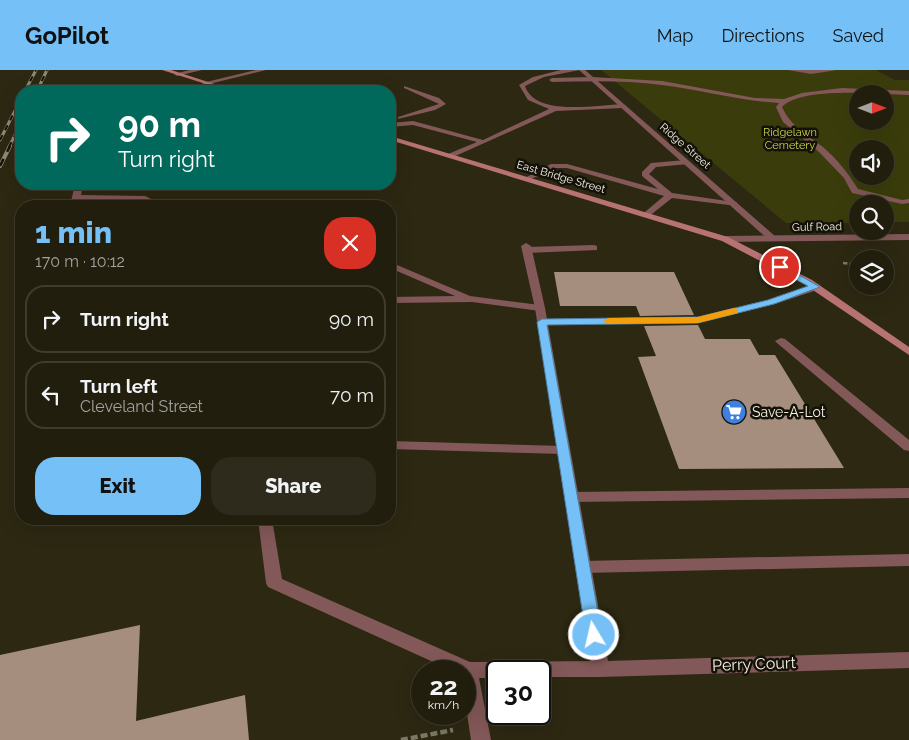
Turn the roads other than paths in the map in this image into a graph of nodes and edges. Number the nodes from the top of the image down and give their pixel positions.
1 (166, 70) edge
2 (199, 70) edge
3 (263, 70) edge
4 (578, 70) edge
5 (582, 70) edge
6 (791, 70) edge
7 (834, 70) edge
8 (811, 72) junction
9 (177, 74) junction
10 (819, 77) dead end
11 (532, 78) junction
12 (593, 79) junction
13 (205, 83) junction
14 (212, 85) edge
15 (834, 86) dead end
16 (406, 87) dead end
17 (842, 90) junction
18 (849, 91) edge
19 (894, 93) edge
20 (909, 93) edge
21 (894, 96) edge
22 (909, 98) edge
23 (784, 101) junction
24 (623, 106) junction
25 (555, 110) junction
26 (396, 119) edge
27 (396, 124) edge
28 (396, 140) edge
29 (484, 142) junction
30 (452, 156) junction
31 (686, 162) junction
32 (527, 178) junction
33 (78, 190) edge
34 (670, 195) junction
35 (76, 197) junction
36 (75, 200) edge
37 (149, 200) edge
38 (909, 201) edge
39 (734, 204) junction
40 (648, 214) junction
41 (909, 237) edge
42 (773, 238) junction
43 (725, 239) junction
44 (594, 248) dead end
45 (396, 267) edge
46 (816, 287) junction
47 (472, 299) junction
48 (396, 300) edge
49 (541, 315) junction
50 (781, 341) dead end
51 (909, 352) edge
52 (396, 445) edge
53 (909, 447) edge
54 (563, 450) junction
55 (909, 492) edge
56 (571, 497) junction
57 (266, 525) edge
58 (909, 560) edge
59 (583, 568) junction
60 (447, 660) edge
61 (909, 660) edge
62 (600, 669) junction
63 (476, 670) edge
64 (476, 709) edge
65 (480, 732) edge

1 - 9 main road
2 - 9 street
3 - 13 street
4 - 11 street
5 - 12 street, Ridge Street
6 - 8 street
7 - 8 street
8 - 10 street
9 - 13 main road
11 - 12 street
11 - 25 street
12 - 23 street
12 - 24 street, Ridge Street
13 - 14 main road
15 - 17 street
16 - 26 street
17 - 18 street
17 - 23 street
19 - 20 street
21 - 22 street
23 - 38 street
24 - 25 street
24 - 31 street, Ridge Street
25 - 29 street
27 - 29 street
28 - 30 main road, East Bridge Street
29 - 30 street
30 - 32 main road, East Bridge Street
31 - 34 street
31 - 39 street, Ridge Street
32 - 34 street
32 - 40 main road, East Bridge Street
33 - 35 street
34 - 39 street
34 - 40 street
35 - 36 street
35 - 37 street
39 - 42 street, Ridge Street
40 - 43 main road, East Bridge Street
41 - 42 street, Gulf Road
42 - 43 street, Gulf Road
43 - 46 main road, East Bridge Street
44 - 49 street
45 - 47 street
46 - 49 street
46 - 51 main road, East Bridge Street
47 - 48 street
47 - 49 street
49 - 54 street
50 - 53 street
52 - 54 street
54 - 56 street
55 - 56 street
56 - 59 street
57 - 60 street
58 - 59 street
59 - 62 street
61 - 62 street, Perry Court
62 - 63 street, Perry Court
64 - 65 street

